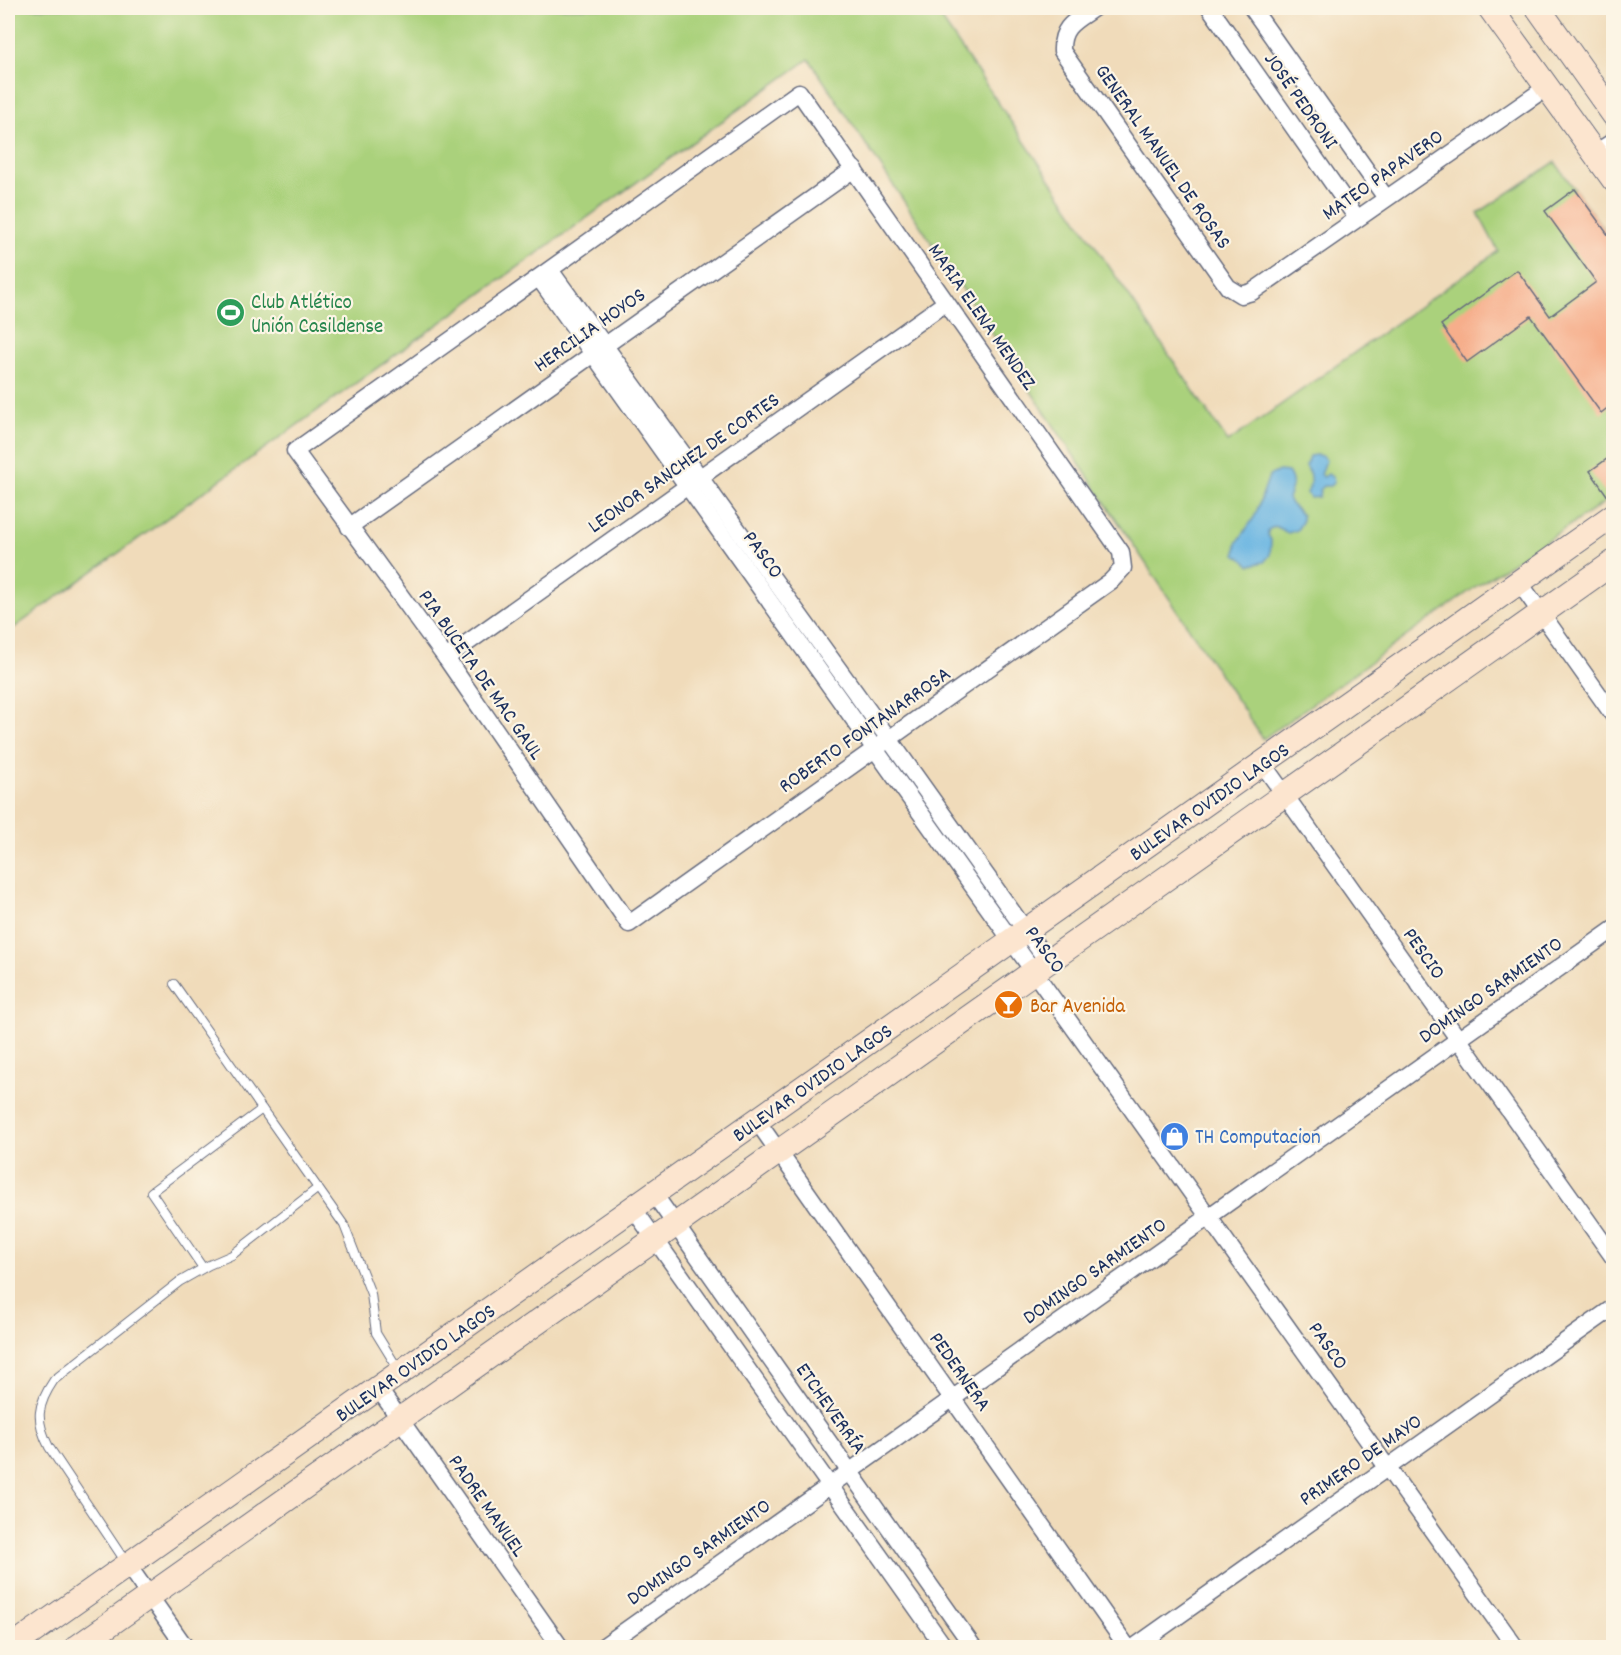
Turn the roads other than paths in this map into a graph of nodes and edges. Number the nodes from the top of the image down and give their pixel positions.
1 (1094, 8) edge
2 (1210, 8) edge
3 (1252, 8) edge
4 (1490, 8) edge
5 (1538, 8) edge
6 (1547, 87) junction
7 (1614, 115) edge
8 (1604, 147) edge
9 (854, 169) junction
10 (1614, 180) edge
11 (1386, 198) junction
12 (1357, 218) junction
13 (545, 274) junction
14 (1241, 295) joint
15 (945, 303) junction
16 (599, 349) junction
17 (694, 481) junction
18 (1614, 515) edge
19 (349, 527) junction
20 (1614, 562) edge
21 (1124, 568) joint
22 (1519, 582) junction
23 (1541, 614) junction
24 (446, 658) junction
25 (1614, 716) edge
26 (889, 739) junction
27 (875, 748) junction
28 (1262, 763) junction
29 (1285, 795) junction
30 (629, 924) joint
31 (1614, 929) edge
32 (1019, 935) junction
33 (1041, 967) junction
34 (174, 984) dead end
35 (1458, 1039) junction
36 (262, 1108) junction
37 (757, 1121) junction
38 (779, 1152) junction
39 (318, 1188) junction
40 (654, 1194) junction
41 (633, 1208) junction
42 (1209, 1216) junction
43 (676, 1224) junction
44 (655, 1239) junction
45 (1614, 1258) edge
46 (203, 1269) junction
47 (1614, 1308) edge
48 (401, 1372) junction
49 (378, 1388) junction
50 (952, 1398) junction
51 (400, 1419) junction
52 (1388, 1467) junction
53 (849, 1471) junction
54 (830, 1485) junction
55 (127, 1564) junction
56 (149, 1596) junction
57 (10, 1647) edge
58 (76, 1647) edge
59 (186, 1647) edge
60 (561, 1647) edge
61 (601, 1647) edge
62 (945, 1647) edge
63 (974, 1647) edge
64 (1130, 1647) edge
65 (1516, 1647) edge

1 - 14 street, GENERAL MANUEL DE ROSAS
2 - 12 street, JOSÉ PEDRONI
3 - 11 street, JOSÉ PEDRONI
4 - 6 main road
5 - 7 main road
6 - 8 main road
6 - 11 street, MATEO PAPAVERO
8 - 10 main road
9 - 13 street, MARIA ELENA MENDEZ
9 - 15 street, MARIA ELENA MENDEZ
9 - 16 street, HERCILIA HOYOS
11 - 12 street, MATEO PAPAVERO
12 - 14 street, MATEO PAPAVERO
13 - 16 street, PASCO
13 - 19 street, PIA BUCETA DE MAC GAUL
15 - 17 street, LEONOR SANCHEZ DE CORTES
15 - 21 street, MARIA ELENA MENDEZ
16 - 17 street, PASCO
16 - 19 street, HERCILIA HOYOS
17 - 24 street, LEONOR SANCHEZ DE CORTES
17 - 26 street, PASCO
17 - 27 street, PASCO
18 - 22 main road, BULEVAR OVIDIO LAGOS
19 - 24 street, PIA BUCETA DE MAC GAUL
20 - 23 main road, BULEVAR OVIDIO LAGOS
21 - 26 street, ROBERTO FONTANARROSA
22 - 23 street
22 - 28 main road, BULEVAR OVIDIO LAGOS
23 - 25 street
23 - 29 main road, BULEVAR OVIDIO LAGOS
24 - 30 street, PIA BUCETA DE MAC GAUL
26 - 27 street, ROBERTO FONTANARROSA
26 - 32 street, PASCO
27 - 30 street, ROBERTO FONTANARROSA
27 - 32 street, PASCO
28 - 29 street, PESCIO
28 - 32 main road, BULEVAR OVIDIO LAGOS
29 - 33 main road, BULEVAR OVIDIO LAGOS
29 - 35 street, PESCIO
31 - 35 street, DOMINGO SARMIENTO
32 - 33 street, PASCO
32 - 37 main road, BULEVAR OVIDIO LAGOS
33 - 38 main road, BULEVAR OVIDIO LAGOS
33 - 42 street, PASCO
34 - 36 lane
35 - 42 street, DOMINGO SARMIENTO
35 - 45 street, PESCIO
36 - 39 lane
36 - 46 lane
37 - 38 street, PEDERNERA
37 - 40 main road, BULEVAR OVIDIO LAGOS
38 - 43 main road, BULEVAR OVIDIO LAGOS
38 - 50 street, PEDERNERA
39 - 46 lane
39 - 48 lane
40 - 41 main road, BULEVAR OVIDIO LAGOS
40 - 43 street, ETCHEVERRÍA
41 - 44 street
41 - 48 main road, BULEVAR OVIDIO LAGOS
42 - 50 street, DOMINGO SARMIENTO
42 - 52 street, PASCO
43 - 44 main road, BULEVAR OVIDIO LAGOS
43 - 53 street, ETCHEVERRÍA
44 - 51 main road, BULEVAR OVIDIO LAGOS
44 - 54 street
46 - 55 lane
47 - 52 street, PRIMERO DE MAYO
48 - 49 main road, BULEVAR OVIDIO LAGOS
49 - 51 street, PADRE MANUEL
49 - 55 main road, BULEVAR OVIDIO LAGOS
50 - 53 street, DOMINGO SARMIENTO
50 - 64 street, PEDERNERA
51 - 56 main road, BULEVAR OVIDIO LAGOS
51 - 60 street, PADRE MANUEL
52 - 64 street, PRIMERO DE MAYO
52 - 65 street, PASCO
53 - 54 street, DOMINGO SARMIENTO
53 - 63 street, ETCHEVERRÍA
54 - 61 street, DOMINGO SARMIENTO
54 - 62 street
55 - 56 street
55 - 57 main road, BULEVAR OVIDIO LAGOS
56 - 58 main road, BULEVAR OVIDIO LAGOS
56 - 59 street

